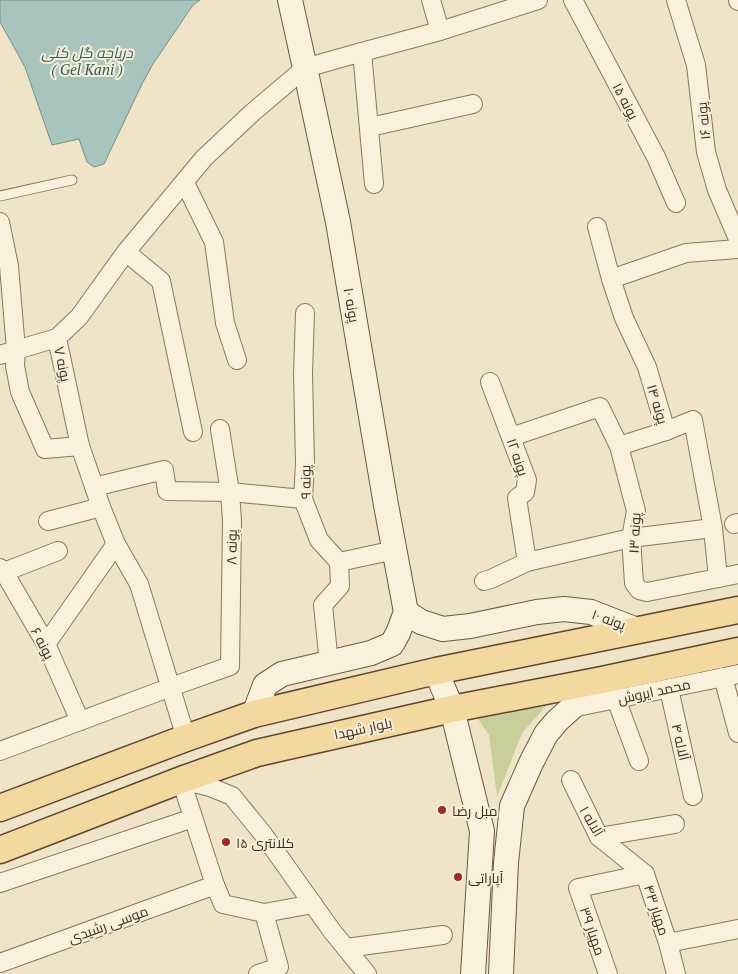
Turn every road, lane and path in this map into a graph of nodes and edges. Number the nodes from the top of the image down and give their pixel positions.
1 (290, 0) edge
2 (431, 0) edge
3 (538, 0) edge
4 (573, 0) edge
5 (676, 0) edge
6 (440, 31) junction
7 (362, 52) junction
8 (306, 68) junction
9 (472, 104) dead end
10 (370, 127) junction
11 (72, 180) dead end
12 (184, 183) junction
13 (374, 184) dead end
14 (0, 196) edge
15 (676, 203) dead end
16 (0, 222) edge
17 (596, 227) dead end
18 (738, 239) edge
19 (738, 249) edge
20 (126, 252) junction
21 (4, 267) edge
22 (611, 279) junction
23 (305, 313) dead end
24 (57, 338) junction
25 (8, 352) edge
26 (237, 360) dead end
27 (490, 382) dead end
28 (220, 429) dead end
29 (666, 431) junction
30 (193, 432) dead end
31 (510, 436) junction
32 (80, 446) junction
33 (619, 446) junction
34 (94, 487) junction
35 (230, 492) junction
36 (303, 500) junction
37 (101, 507) junction
38 (48, 521) dead end
39 (713, 528) junction
40 (631, 538) junction
41 (116, 544) junction
42 (395, 550) junction
43 (58, 551) dead end
44 (339, 562) junction
45 (527, 562) junction
46 (2, 570) edge
47 (738, 574) edge
48 (718, 578) junction
49 (484, 581) dead end
50 (738, 610) edge
51 (406, 612) junction
52 (637, 630) junction
53 (46, 644) junction
54 (738, 651) edge
55 (329, 664) junction
56 (436, 670) junction
57 (730, 676) edge
58 (171, 687) junction
59 (669, 689) junction
60 (609, 690) junction
61 (452, 709) junction
62 (254, 714) junction
63 (80, 721) junction
64 (738, 733) edge
65 (186, 738) junction
66 (0, 751) edge
67 (638, 762) dead end
68 (181, 780) junction
69 (571, 780) dead end
70 (693, 796) dead end
71 (0, 808) edge
72 (193, 818) junction
73 (675, 824) dead end
74 (599, 837) junction
75 (0, 850) edge
76 (645, 874) junction
77 (0, 883) edge
78 (215, 885) junction
79 (578, 888) joint
80 (313, 904) junction
81 (264, 913) junction
82 (738, 929) edge
83 (443, 935) dead end
84 (668, 944) junction
85 (346, 948) junction
86 (0, 963) edge
87 (258, 974) edge
88 (367, 974) edge
89 (473, 974) edge
90 (501, 974) edge
91 (608, 974) edge
92 (676, 974) edge

1 - 8 street, پونه ۱۰
2 - 6 street
3 - 6 street
4 - 15 street, پونه ۱۵
5 - 18 street, پونه ۱۶
6 - 7 street
7 - 8 street
7 - 10 street
8 - 12 street, پونه ۷
8 - 42 street, پونه ۱۰
9 - 10 street
10 - 13 street
11 - 14 lane
12 - 20 street, پونه ۷
12 - 26 street
16 - 21 street
17 - 22 street, پونه ۱۴
19 - 22 street
20 - 24 street, پونه ۷
20 - 30 street
21 - 25 street
22 - 29 street, پونه ۱۴
23 - 36 street, پونه ۹
24 - 25 street
24 - 32 street, پونه ۷
25 - 32 street
27 - 31 street, پونه ۱۲
28 - 35 street, پونه ۸
29 - 33 street
29 - 39 street, پونه ۱۴
31 - 33 street, پونه ۱۳
31 - 45 street, پونه ۱۲
32 - 34 street, پونه ۷
33 - 40 street, پونه ۱۳
34 - 35 street
34 - 37 street, پونه ۷
35 - 36 street
35 - 58 street, پونه ۸
36 - 44 street, پونه ۹
37 - 38 street
37 - 41 street, پونه ۷
39 - 40 street
39 - 48 street, پونه ۱۴
40 - 45 street
40 - 48 street, پونه ۱۳
41 - 53 street
41 - 58 street, پونه ۷
42 - 44 street
42 - 51 street, پونه ۱۰
43 - 46 street
44 - 55 street
45 - 49 street
46 - 53 street, پونه ۶
47 - 48 street
50 - 52 main road
51 - 52 street, پونه ۱۰
51 - 55 street
52 - 56 main road
53 - 63 street, پونه ۶
54 - 60 main road, بلوار شهدا
55 - 62 street
56 - 61 street
56 - 62 main road
57 - 59 street, محمد ایروش
57 - 64 street
58 - 63 street
58 - 65 street, پونه ۷
59 - 60 street, محمد ایروش
59 - 70 street, آلاله ۴
60 - 61 main road, بلوار شهدا
60 - 67 street
60 - 90 street
61 - 68 main road, بلوار شهدا
61 - 89 street
62 - 65 main road
63 - 66 street
65 - 71 main road
68 - 72 street
68 - 75 main road, بلوار شهدا
68 - 80 street
69 - 74 street, آلاله ۱
72 - 77 street
72 - 78 street
73 - 74 street
74 - 76 street, آلاله ۱
76 - 79 street, مهیار ۴۳
76 - 84 street, مهیار ۴۳
78 - 81 street
78 - 86 street, موسی رشیدی
79 - 91 street, مهیار ۳۹
80 - 81 street
80 - 85 street
81 - 87 street
82 - 84 street, مهیار ۴۳
83 - 85 street
84 - 92 street
85 - 88 street

